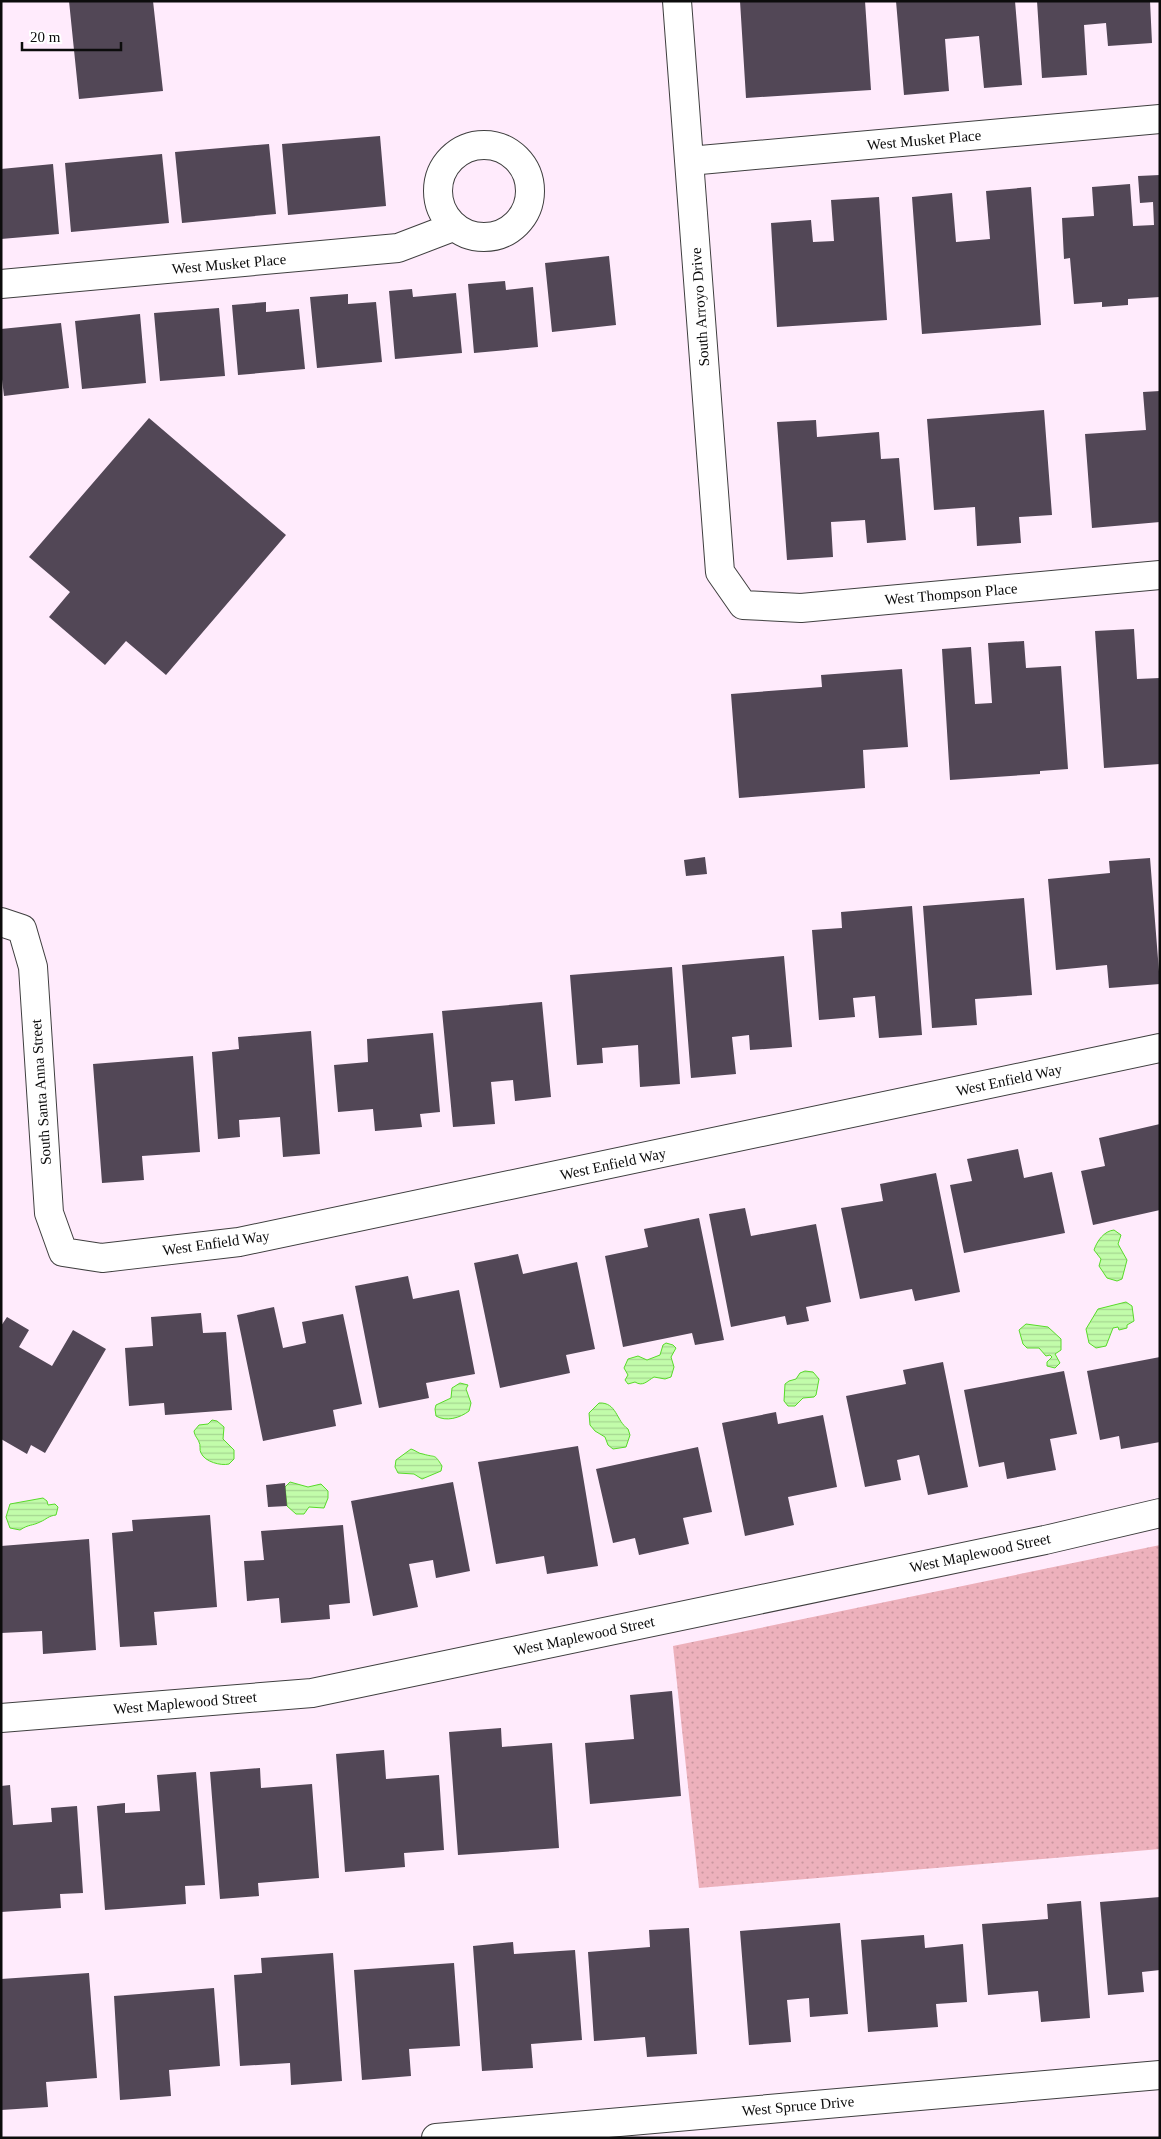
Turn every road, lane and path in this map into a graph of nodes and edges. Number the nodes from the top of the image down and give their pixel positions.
1 (677, 1) edge
2 (1160, 119) edge
3 (689, 161) junction
4 (453, 227) dead end
5 (1, 284) edge
6 (1160, 574) edge
7 (743, 605) joint
8 (12, 926) edge
9 (1160, 1048) edge
10 (63, 1252) joint
11 (1160, 1513) edge
12 (1, 1718) edge
13 (1160, 2075) edge
14 (436, 2138) edge

1 - 3 street, South Arroyo Drive
2 - 3 street, West Musket Place
3 - 7 street, South Arroyo Drive
4 - 5 street, West Musket Place
6 - 7 street, West Thompson Place
8 - 10 street, South Santa Anna Street
9 - 10 street, West Enfield Way
11 - 12 street, West Maplewood Street
13 - 14 street, West Spruce Drive

